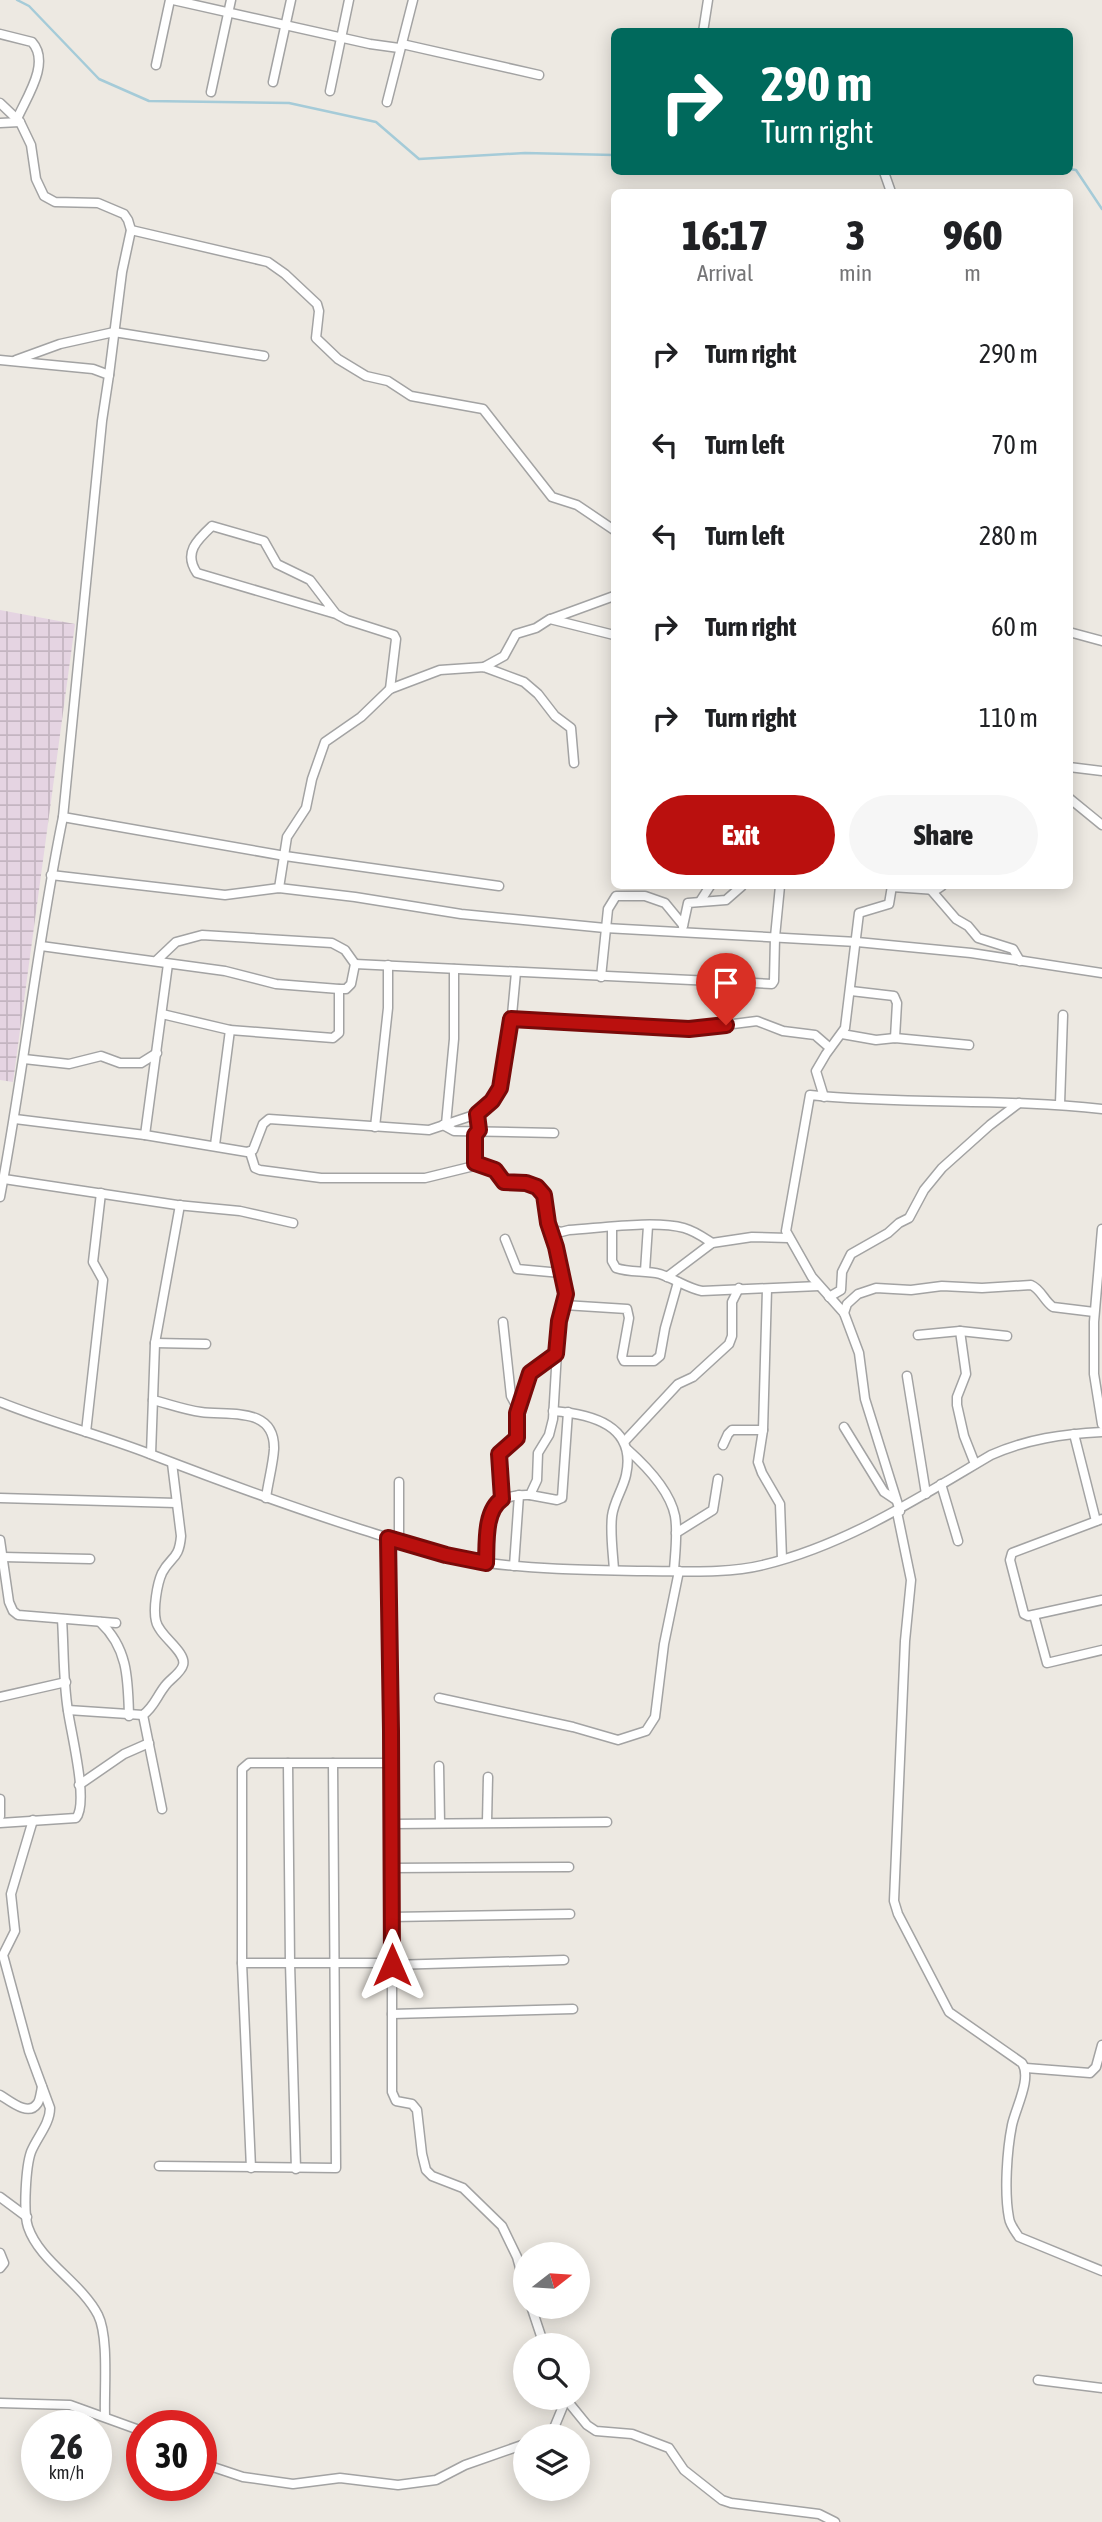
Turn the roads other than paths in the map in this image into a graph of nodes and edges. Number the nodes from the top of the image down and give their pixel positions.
1 (172, 0) edge
2 (231, 0) edge
3 (291, 0) edge
4 (349, 0) edge
5 (413, 0) edge
6 (708, 0) edge
7 (228, 12) junction
8 (286, 25) junction
9 (704, 28) edge
10 (0, 34) edge
11 (341, 38) junction
12 (401, 46) junction
13 (156, 65) dead end
14 (539, 75) dead end
15 (273, 82) dead end
16 (330, 91) dead end
17 (211, 92) dead end
18 (387, 102) dead end
19 (0, 103) edge
20 (18, 120) junction
21 (0, 123) edge
22 (131, 230) junction
23 (114, 332) junction
24 (264, 356) dead end
25 (0, 360) edge
26 (14, 361) junction
27 (109, 375) junction
28 (611, 528) edge
29 (611, 597) edge
30 (336, 614) junction
31 (550, 619) junction
32 (1073, 633) edge
33 (611, 634) edge
34 (1102, 641) edge
35 (484, 667) junction
36 (390, 689) junction
37 (574, 764) dead end
38 (1073, 767) edge
39 (1102, 771) edge
40 (1073, 800) edge
41 (63, 817) junction
42 (1102, 825) edge
43 (285, 856) junction
44 (51, 875) junction
45 (499, 887) dead end
46 (279, 888) junction
47 (708, 889) edge
48 (739, 889) edge
49 (780, 889) edge
50 (892, 889) edge
51 (921, 889) edge
52 (939, 889) edge
53 (931, 890) junction
54 (701, 901) junction
55 (605, 928) junction
56 (683, 928) junction
57 (775, 937) junction
58 (857, 943) junction
59 (41, 946) junction
60 (157, 960) junction
61 (1020, 961) junction
62 (167, 964) junction
63 (355, 964) junction
64 (388, 965) junction
65 (454, 969) junction
66 (516, 972) junction
67 (1102, 974) edge
68 (601, 977) junction
69 (339, 989) junction
70 (851, 990) junction
71 (162, 1014) junction
72 (1063, 1015) dead end
73 (511, 1019) junction
74 (230, 1030) junction
75 (842, 1034) junction
76 (895, 1038) junction
77 (969, 1045) dead end
78 (830, 1048) junction
79 (157, 1053) junction
80 (24, 1059) junction
81 (824, 1097) junction
82 (1019, 1103) junction
83 (1059, 1104) junction
84 (1102, 1109) edge
85 (477, 1114) junction
86 (15, 1119) junction
87 (444, 1124) junction
88 (375, 1127) junction
89 (479, 1130) junction
90 (554, 1133) dead end
91 (145, 1135) junction
92 (215, 1145) junction
93 (250, 1152) junction
94 (475, 1163) junction
95 (4, 1179) junction
96 (101, 1193) junction
97 (0, 1198) edge
98 (180, 1205) junction
99 (293, 1223) dead end
100 (648, 1226) junction
101 (612, 1228) junction
102 (551, 1229) junction
103 (1102, 1229) edge
104 (788, 1238) junction
105 (505, 1240) dead end
106 (712, 1243) junction
107 (645, 1271) junction
108 (561, 1273) junction
109 (667, 1277) junction
110 (678, 1282) junction
111 (819, 1286) junction
112 (739, 1288) junction
113 (767, 1289) junction
114 (841, 1290) junction
115 (858, 1294) junction
116 (829, 1297) junction
117 (564, 1305) junction
118 (1094, 1312) junction
119 (845, 1313) junction
120 (503, 1322) dead end
121 (960, 1331) junction
122 (918, 1335) dead end
123 (1007, 1336) dead end
124 (155, 1343) junction
125 (206, 1344) dead end
126 (556, 1354) junction
127 (907, 1376) dead end
128 (153, 1400) junction
129 (0, 1402) edge
130 (518, 1409) junction
131 (553, 1411) junction
132 (568, 1412) junction
133 (1102, 1424) edge
134 (844, 1427) dead end
135 (763, 1430) junction
136 (86, 1432) junction
137 (1102, 1432) edge
138 (1074, 1434) junction
139 (625, 1446) junction
140 (723, 1446) dead end
141 (151, 1454) junction
142 (172, 1463) junction
143 (975, 1464) junction
144 (718, 1479) dead end
145 (399, 1482) dead end
146 (941, 1484) junction
147 (926, 1494) junction
148 (519, 1495) junction
149 (530, 1495) junction
150 (0, 1497) edge
151 (266, 1498) junction
152 (502, 1499) junction
153 (896, 1500) junction
154 (176, 1503) junction
155 (899, 1511) junction
156 (1099, 1520) edge
157 (676, 1534) junction
158 (388, 1538) junction
159 (0, 1539) edge
160 (399, 1541) junction
161 (958, 1541) dead end
162 (3, 1557) junction
163 (90, 1559) dead end
164 (782, 1559) junction
165 (486, 1563) junction
166 (514, 1566) junction
167 (614, 1570) junction
168 (676, 1571) junction
169 (1102, 1600) edge
170 (1034, 1615) junction
171 (62, 1619) junction
172 (100, 1622) junction
173 (116, 1623) dead end
174 (1102, 1650) edge
175 (66, 1682) junction
176 (0, 1697) edge
177 (439, 1698) dead end
178 (68, 1710) junction
179 (143, 1715) junction
180 (130, 1716) junction
181 (149, 1743) junction
182 (288, 1763) junction
183 (333, 1763) junction
184 (392, 1763) junction
185 (439, 1766) dead end
186 (488, 1777) dead end
187 (79, 1785) junction
188 (0, 1799) edge
189 (162, 1809) dead end
190 (0, 1816) edge
191 (33, 1820) junction
192 (487, 1822) junction
193 (607, 1822) dead end
194 (0, 1823) edge
195 (440, 1823) junction
196 (391, 1824) junction
197 (569, 1867) dead end
198 (391, 1868) junction
199 (11, 1894) junction
200 (0, 1895) edge
201 (570, 1914) dead end
202 (391, 1917) junction
203 (564, 1961) dead end
204 (242, 1962) junction
205 (290, 1963) junction
206 (336, 1963) junction
207 (392, 1964) junction
208 (573, 2009) dead end
209 (392, 2014) junction
210 (1102, 2045) edge
211 (1026, 2068) junction
212 (42, 2087) junction
213 (0, 2095) edge
214 (159, 2166) dead end
215 (251, 2168) junction
216 (296, 2169) junction
217 (0, 2197) edge
218 (27, 2217) junction
219 (513, 2249) edge
220 (0, 2253) edge
221 (0, 2269) edge
222 (1102, 2271) edge
223 (1038, 2380) dead end
224 (1102, 2388) edge
225 (0, 2403) edge
226 (85, 2410) edge
227 (104, 2410) edge
228 (575, 2410) edge
229 (513, 2448) edge
230 (217, 2468) edge
231 (835, 2522) edge

1 - 7 street
1 - 13 street
2 - 7 street
3 - 8 street
4 - 11 street
5 - 12 street
6 - 9 street
7 - 8 street
7 - 17 street
8 - 11 street
8 - 15 street
10 - 20 street
11 - 12 street
11 - 16 street
12 - 14 street
12 - 18 street
19 - 20 street
20 - 21 street
20 - 22 street
22 - 23 street
22 - 28 street
23 - 24 street
23 - 26 street
23 - 27 street
25 - 26 street
26 - 27 street
27 - 41 street
29 - 31 street
30 - 30 street
30 - 36 street
31 - 33 street
31 - 35 street
32 - 34 street
35 - 36 street
35 - 37 street
36 - 43 street
38 - 39 street
40 - 42 street
41 - 43 street
41 - 44 street
43 - 45 street
43 - 46 street
44 - 46 street
44 - 59 street
46 - 55 street
47 - 54 street
48 - 54 street
49 - 57 street
50 - 58 street
51 - 53 street
52 - 53 street
53 - 61 street
54 - 56 street
55 - 56 street
55 - 56 street
55 - 68 street
56 - 57 street
57 - 58 street
57 - 68 street
58 - 61 street
58 - 70 street
59 - 60 street
59 - 80 street
60 - 62 street
60 - 63 street
61 - 67 street
62 - 69 street
62 - 71 street
63 - 64 street
63 - 69 street
64 - 65 street
64 - 88 street
65 - 66 street
65 - 87 street
66 - 68 street
66 - 73 street
69 - 74 street
70 - 75 street
70 - 76 street
71 - 74 street
71 - 79 street
72 - 83 street
73 - 78 street
73 - 85 street
74 - 92 street
75 - 76 street
75 - 78 street
76 - 77 street
78 - 81 street
79 - 80 street
79 - 91 street
80 - 86 street
81 - 82 street
81 - 104 street
82 - 83 street
82 - 114 street
83 - 84 street
85 - 87 street
85 - 89 street
86 - 91 street
86 - 95 street
87 - 88 street
87 - 89 street
88 - 93 street
89 - 90 street
89 - 94 street
91 - 92 street
92 - 93 street
93 - 94 street
94 - 102 street
95 - 96 street
95 - 97 street
96 - 98 street
96 - 136 street
98 - 99 street
98 - 124 street
100 - 101 street
100 - 106 street
100 - 107 street
101 - 102 street
101 - 107 street
102 - 108 street
103 - 118 street
104 - 106 street
104 - 111 street
105 - 108 street
106 - 109 street
107 - 109 street
108 - 117 street
109 - 110 street
110 - 112 street
110 - 117 street
111 - 113 street
111 - 116 street
112 - 113 street
112 - 139 street
113 - 135 street
114 - 115 street
114 - 116 street
115 - 118 street
115 - 119 street
116 - 119 street
117 - 126 street
118 - 133 street
119 - 153 street
120 - 130 street
121 - 122 street
121 - 123 street
121 - 143 street
124 - 125 street
124 - 128 street
126 - 130 street
126 - 131 street
127 - 147 street
128 - 141 street
128 - 151 street
129 - 136 street
130 - 152 street
131 - 132 street
131 - 149 street
132 - 139 street
132 - 149 street
134 - 153 street
135 - 140 street
135 - 164 street
136 - 141 street
137 - 138 street
138 - 143 street
138 - 156 street
139 - 157 street
139 - 167 street
141 - 142 street
142 - 151 street
142 - 154 street
143 - 146 street
144 - 157 street
145 - 160 street
146 - 147 street
146 - 161 street
147 - 155 street
148 - 149 street
148 - 152 street
148 - 166 street
150 - 154 street
151 - 158 street
152 - 165 street
153 - 155 street
154 - 179 street
155 - 164 street
155 - 211 street
156 - 170 street
157 - 168 street
158 - 160 street
158 - 184 street
159 - 162 street
160 - 165 street
162 - 163 street
162 - 171 street
164 - 168 street
165 - 166 street
166 - 167 street
167 - 168 street
168 - 177 street
169 - 170 street
170 - 174 street
171 - 172 street
171 - 175 street
172 - 173 street
172 - 180 street
175 - 176 street
175 - 178 street
178 - 180 street
178 - 187 street
179 - 180 street
179 - 181 street
181 - 187 street
181 - 189 street
182 - 183 street
182 - 204 street
182 - 205 street
183 - 184 street
183 - 206 street
184 - 196 street
185 - 195 street
186 - 192 street
187 - 191 street
188 - 190 street
191 - 194 street
191 - 199 street
192 - 193 street
192 - 195 street
195 - 196 street
196 - 198 street
197 - 198 street
198 - 202 street
199 - 200 street
199 - 212 street
201 - 202 street
202 - 207 street
203 - 207 street
204 - 205 street
204 - 215 street
205 - 206 street
205 - 216 street
206 - 207 street
206 - 216 street
207 - 209 street
208 - 209 street
209 - 219 street
210 - 211 street
211 - 222 street
212 - 213 street
212 - 218 street
214 - 215 street
215 - 216 street
217 - 218 street
218 - 227 street
220 - 221 street
223 - 224 street
225 - 226 street
228 - 231 street
229 - 230 street

